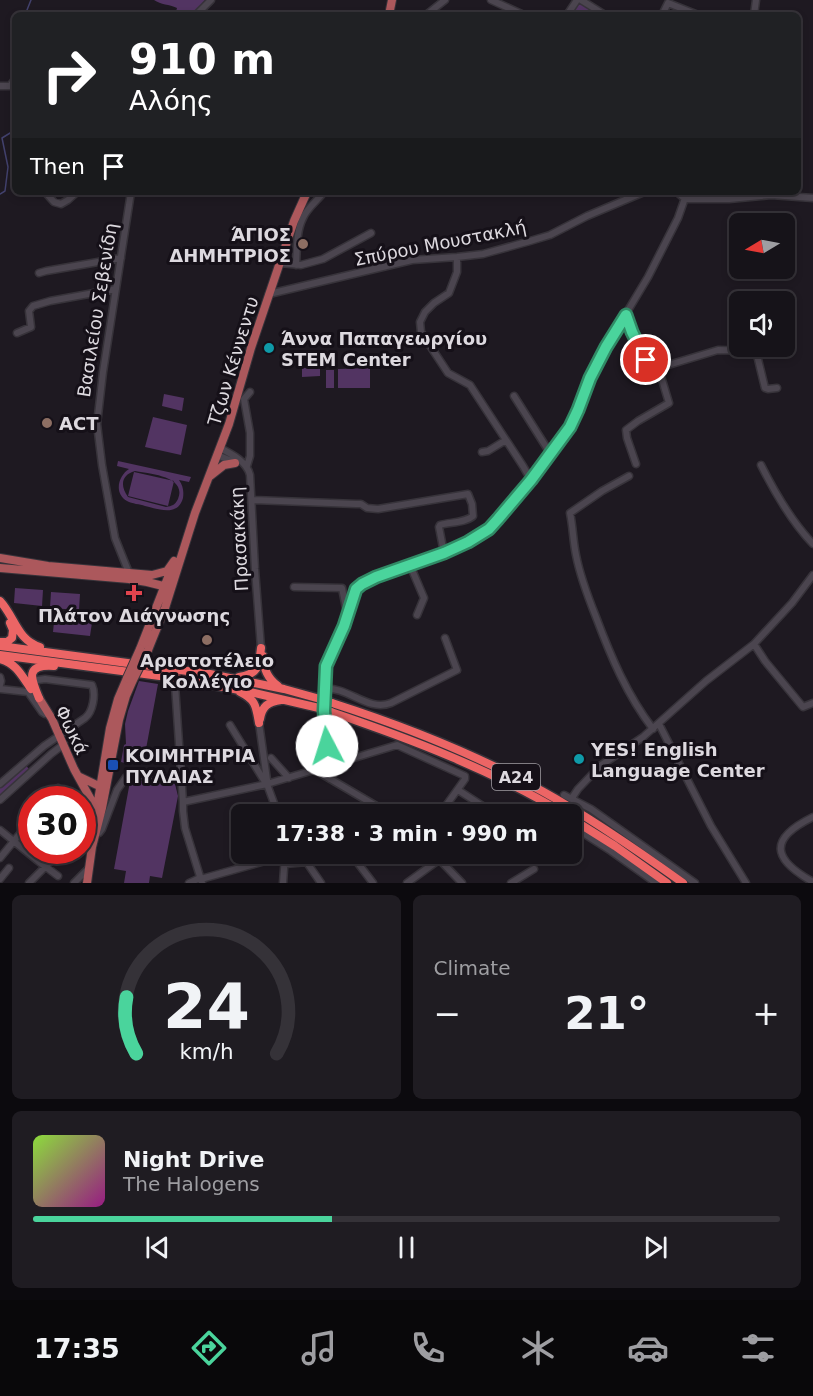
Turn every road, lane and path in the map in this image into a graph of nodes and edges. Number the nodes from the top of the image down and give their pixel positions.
1 (211, 0) edge
2 (445, 0) edge
3 (491, 0) edge
4 (579, 0) edge
5 (666, 2) edge
6 (199, 12) edge
7 (430, 12) edge
8 (517, 12) edge
9 (569, 12) edge
10 (599, 12) edge
11 (691, 12) edge
12 (48, 195) edge
13 (73, 195) edge
14 (131, 195) edge
15 (306, 195) edge
16 (321, 195) edge
17 (634, 195) edge
18 (681, 195) edge
19 (686, 198) junction
20 (813, 198) edge
21 (371, 232) dead end
22 (457, 257) junction
23 (121, 258) junction
24 (280, 263) junction
25 (296, 265) junction
26 (39, 273) dead end
27 (116, 289) junction
28 (269, 294) junction
29 (626, 315) junction
30 (17, 333) dead end
31 (656, 369) junction
32 (777, 388) dead end
33 (250, 392) dead end
34 (514, 396) dead end
35 (506, 440) junction
36 (219, 452) junction
37 (482, 452) dead end
38 (550, 453) junction
39 (242, 464) junction
40 (636, 464) dead end
41 (760, 465) dead end
42 (629, 476) dead end
43 (209, 477) junction
44 (531, 480) junction
45 (252, 500) junction
46 (186, 539) junction
47 (813, 544) edge
48 (444, 553) junction
49 (0, 558) edge
50 (174, 561) junction
51 (410, 566) junction
52 (3, 569) edge
53 (129, 573) junction
54 (143, 574) junction
55 (813, 575) edge
56 (169, 584) junction
57 (294, 587) dead end
58 (0, 602) edge
59 (347, 614) junction
60 (417, 615) dead end
61 (445, 638) dead end
62 (0, 642) edge
63 (754, 644) junction
64 (261, 648) junction
65 (0, 657) edge
66 (106, 659) junction
67 (96, 667) junction
68 (0, 677) edge
69 (230, 677) junction
70 (130, 679) junction
71 (32, 683) junction
72 (175, 685) dead end
73 (0, 687) edge
74 (230, 688) junction
75 (284, 689) junction
76 (324, 689) junction
77 (39, 698) junction
78 (292, 701) junction
79 (319, 703) junction
80 (813, 703) edge
81 (331, 707) junction
82 (49, 713) junction
83 (259, 723) junction
84 (658, 724) junction
85 (230, 725) dead end
86 (652, 729) junction
87 (60, 735) junction
88 (64, 744) junction
89 (272, 759) dead end
90 (329, 766) junction
91 (315, 770) junction
92 (102, 775) junction
93 (181, 777) junction
94 (289, 778) junction
95 (82, 779) junction
96 (330, 779) junction
97 (0, 784) edge
98 (267, 784) junction
99 (85, 786) edge
100 (102, 789) junction
101 (458, 790) junction
102 (564, 795) dead end
103 (572, 798) junction
104 (0, 800) edge
105 (183, 802) junction
106 (274, 804) edge
107 (372, 804) edge
108 (448, 804) edge
109 (480, 804) edge
110 (546, 804) edge
111 (96, 808) edge
112 (813, 817) edge
113 (96, 822) edge
114 (582, 825) edge
115 (0, 830) edge
116 (582, 832) edge
117 (96, 833) edge
118 (18, 836) edge
119 (14, 841) junction
120 (0, 858) edge
121 (89, 864) edge
122 (254, 864) edge
123 (285, 864) edge
124 (308, 864) edge
125 (359, 864) edge
126 (439, 864) edge
127 (444, 864) edge
128 (46, 866) junction
129 (9, 868) dead end
130 (88, 869) junction
131 (534, 869) dead end
132 (58, 876) dead end
133 (0, 879) edge
134 (201, 880) edge
135 (813, 882) edge
136 (29, 883) edge
137 (74, 883) edge
138 (87, 883) edge
139 (189, 883) edge
140 (283, 883) edge
141 (321, 883) edge
142 (373, 883) edge
143 (407, 883) edge
144 (462, 883) edge
145 (511, 883) edge
146 (656, 883) edge
147 (667, 883) edge
148 (683, 883) edge
149 (695, 883) edge
150 (746, 883) edge

1 - 6 street
2 - 7 street
3 - 8 street
4 - 9 street
4 - 10 street
5 - 11 street
12 - 13 street
14 - 23 street, Βασιλείου Σεβενίδη
15 - 24 main road, Τζων Κέννεντυ
16 - 25 street
17 - 22 street, Σπύρου Μουστακλή
18 - 19 street
19 - 20 street
19 - 29 street
21 - 25 street
22 - 28 street, Σπύρου Μουστακλή
22 - 35 street
23 - 26 street
23 - 27 street, Βασιλείου Σεβενίδη
24 - 25 street
24 - 28 main road, Τζων Κέννεντυ
27 - 30 street
27 - 53 street, Βασιλείου Σεβενίδη
28 - 36 main road, Τζων Κέννεντυ
29 - 31 street
29 - 38 street
31 - 32 street
31 - 40 street
33 - 39 street, Πρασακάκη
34 - 38 street
35 - 37 street
35 - 44 street
36 - 39 street, Πρασακάκη
36 - 43 main road, Τζων Κέννεντυ
38 - 44 street
39 - 43 main road
39 - 45 street, Πρασακάκη
41 - 47 street
42 - 86 street
43 - 46 main road, Τζων Κέννεντυ
44 - 48 street
45 - 48 street
45 - 64 street, Πρασακάκη
46 - 50 main road, Τζων Κέννεντυ
46 - 56 main road, Τζων Κέννεντυ
48 - 51 street
49 - 53 main road
50 - 54 main road
50 - 56 main road, Τζων Κέννεντυ
51 - 59 street
51 - 60 street
52 - 56 main road
53 - 54 main road
54 - 56 main road
55 - 63 street
56 - 70 main road, Τζων Κέννεντυ, bridge
57 - 59 street
58 - 62 highway
58 - 66 highway
59 - 76 street
61 - 76 street
62 - 66 highway, Α24
63 - 80 street
63 - 84 street
64 - 69 highway
64 - 75 highway
65 - 67 highway, Α24
65 - 77 highway
66 - 69 highway, Α24
67 - 71 highway
67 - 74 highway, Α24
68 - 73 street
69 - 75 highway, Α24
70 - 92 main road, Τζων Κέννεντυ
70 - 100 main road, Τζων Κέννεντυ
71 - 77 highway
71 - 87 street
72 - 93 street
73 - 82 street
74 - 78 highway, Α24
74 - 83 highway
75 - 79 highway, Α24
76 - 90 street
77 - 82 main road, Φωκά
78 - 79 highway, Α24
78 - 83 highway
79 - 81 highway, Α24, bridge
81 - 110 highway, Α24
81 - 148 highway, Α24
82 - 87 main road, Φωκά
83 - 98 street
84 - 86 street
84 - 150 street
85 - 98 street
86 - 103 street
87 - 88 main road, Φωκά
87 - 97 street
88 - 95 main road, Φωκά
88 - 104 street
89 - 94 street
90 - 91 street
90 - 96 street
90 - 101 street
91 - 94 street
91 - 96 street
92 - 95 main road
92 - 100 main road, Τζων Κέννεντυ
93 - 105 street
93 - 117 street
94 - 98 street
95 - 99 main road
95 - 100 main road, Φωκά
96 - 107 street
98 - 105 street
98 - 106 street
100 - 111 main road, Τζων Κέννεντυ
100 - 113 main road, Τζων Κέννεντυ
101 - 108 street
101 - 109 street
102 - 103 street
103 - 149 street
105 - 134 street
112 - 135 street
114 - 147 highway
115 - 119 street
116 - 146 street
118 - 119 street
119 - 120 street
119 - 128 street
121 - 130 main road, Τζων Κέννεντυ
122 - 134 street
123 - 140 street
124 - 141 street
125 - 142 street
126 - 143 street
127 - 144 street
128 - 132 street
128 - 136 street
129 - 133 street
130 - 137 street
130 - 138 main road, Τζων Κέννεντυ
131 - 145 street
134 - 139 street

